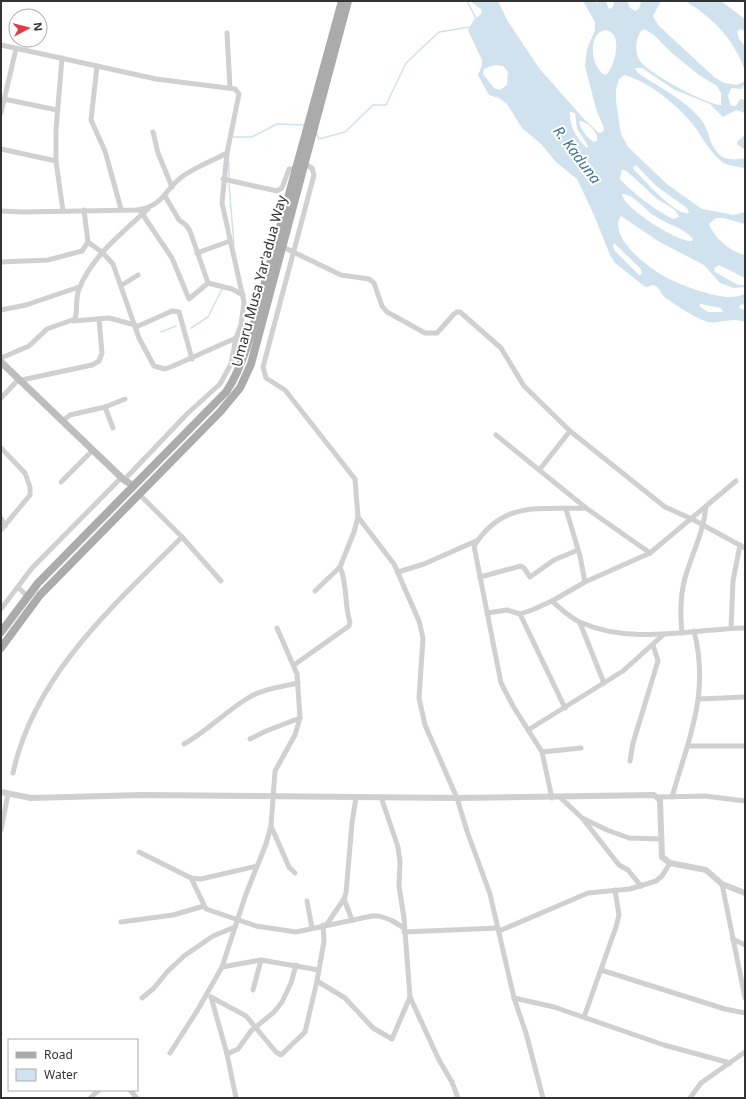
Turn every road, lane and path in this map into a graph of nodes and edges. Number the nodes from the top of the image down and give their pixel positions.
1 (348, 1) edge
2 (343, 7) edge
3 (226, 33) dead end
4 (1, 45) edge
5 (16, 49) junction
6 (62, 58) junction
7 (97, 66) junction
8 (230, 88) junction
9 (4, 98) junction
10 (57, 110) junction
11 (1, 113) edge
12 (153, 132) dead end
13 (1, 149) edge
14 (227, 153) junction
15 (56, 161) junction
16 (304, 164) junction
17 (297, 168) junction
18 (223, 178) junction
19 (172, 187) junction
20 (165, 196) junction
21 (148, 208) junction
22 (84, 210) junction
23 (121, 210) junction
24 (137, 210) junction
25 (1, 211) edge
26 (63, 211) junction
27 (142, 214) junction
28 (230, 241) junction
29 (88, 242) junction
30 (283, 247) junction
31 (293, 252) junction
32 (103, 253) junction
33 (197, 253) junction
34 (1, 262) edge
35 (138, 275) dead end
36 (208, 283) junction
37 (122, 285) junction
38 (79, 288) junction
39 (243, 295) junction
40 (1, 310) edge
41 (99, 319) junction
42 (72, 321) junction
43 (136, 326) junction
44 (236, 338) junction
45 (248, 340) junction
46 (1, 358) edge
47 (192, 359) junction
48 (1, 362) edge
49 (1, 367) edge
50 (19, 381) junction
51 (1, 398) edge
52 (125, 399) dead end
53 (105, 406) junction
54 (62, 421) junction
55 (113, 428) dead end
56 (570, 432) junction
57 (496, 435) dead end
58 (1, 448) edge
59 (92, 451) junction
60 (540, 469) junction
61 (122, 479) junction
62 (736, 481) dead end
63 (61, 482) dead end
64 (131, 488) junction
65 (139, 494) junction
66 (706, 506) junction
67 (586, 508) junction
68 (566, 509) junction
69 (358, 517) junction
70 (1, 518) edge
71 (692, 518) junction
72 (703, 524) junction
73 (3, 528) edge
74 (182, 537) junction
75 (477, 541) junction
76 (743, 546) edge
77 (578, 550) junction
78 (650, 553) junction
79 (340, 568) junction
80 (398, 572) junction
81 (480, 577) junction
82 (221, 581) dead end
83 (585, 582) junction
84 (18, 587) junction
85 (315, 591) dead end
86 (28, 596) junction
87 (552, 601) junction
88 (1, 610) edge
89 (487, 613) junction
90 (520, 614) junction
91 (580, 623) junction
92 (277, 628) dead end
93 (731, 628) junction
94 (745, 628) edge
95 (694, 631) junction
96 (1, 632) edge
97 (682, 633) junction
98 (663, 635) junction
99 (653, 645) junction
100 (1, 648) edge
101 (294, 665) junction
102 (298, 683) junction
103 (604, 683) junction
104 (745, 698) edge
105 (699, 699) junction
106 (565, 708) junction
107 (300, 718) junction
108 (528, 730) junction
109 (250, 739) dead end
110 (184, 744) dead end
111 (689, 746) junction
112 (745, 746) edge
113 (581, 748) dead end
114 (542, 752) junction
115 (630, 761) dead end
116 (13, 773) dead end
117 (1, 792) edge
118 (8, 794) junction
119 (273, 796) junction
120 (356, 797) junction
121 (382, 797) junction
122 (658, 797) junction
123 (672, 797) junction
124 (457, 798) junction
125 (552, 798) junction
126 (561, 798) junction
127 (745, 801) edge
128 (582, 818) junction
129 (271, 826) junction
130 (1, 830) edge
131 (662, 839) junction
132 (139, 852) dead end
133 (670, 863) junction
134 (257, 866) junction
135 (295, 873) dead end
136 (191, 878) junction
137 (722, 884) junction
138 (641, 886) junction
139 (614, 890) junction
140 (745, 893) edge
141 (344, 899) junction
142 (307, 901) dead end
143 (204, 906) junction
144 (237, 920) junction
145 (352, 920) junction
146 (122, 922) dead end
147 (325, 925) junction
148 (235, 927) junction
149 (312, 928) junction
150 (498, 929) junction
151 (404, 930) junction
152 (733, 939) junction
153 (745, 945) edge
154 (261, 960) junction
155 (296, 965) junction
156 (222, 966) junction
157 (319, 970) junction
158 (601, 970) junction
159 (317, 981) junction
160 (209, 990) junction
161 (253, 990) dead end
162 (211, 997) junction
163 (410, 997) junction
164 (142, 998) dead end
165 (514, 998) junction
166 (745, 998) edge
167 (745, 1013) edge
168 (584, 1017) junction
169 (255, 1028) junction
170 (745, 1052) edge
171 (170, 1053) dead end
172 (227, 1054) junction
173 (730, 1063) junction
174 (98, 1091) edge
175 (90, 1098) edge
176 (236, 1098) edge
177 (458, 1098) edge
178 (543, 1098) edge
179 (690, 1098) edge

1 - 2 main road, Umaru Musa Yar'adua Way
2 - 16 main road, Umaru Musa Yar'adua Way
2 - 17 main road, Umaru Musa Yar'adua Way
3 - 8 street
4 - 5 street
5 - 6 street
5 - 9 street
6 - 7 street
6 - 10 street
7 - 8 street
7 - 23 street
8 - 14 street
9 - 10 street
9 - 11 street
10 - 15 street
12 - 19 street
13 - 15 street
14 - 18 street
14 - 19 street
15 - 26 street
16 - 30 main road, Umaru Musa Yar'adua Way
16 - 31 street
17 - 18 street
17 - 45 main road, Umaru Musa Yar'adua Way
18 - 28 street
19 - 20 street
20 - 21 street
20 - 33 street
21 - 24 street
21 - 27 street
22 - 23 street
22 - 26 street
22 - 29 street
23 - 24 street
24 - 27 street
25 - 26 street
27 - 32 street
27 - 36 street
28 - 33 street
28 - 39 street
29 - 32 street
29 - 34 street
30 - 31 street
30 - 65 main road, Umaru Musa Yar'adua Way
31 - 56 street
31 - 69 street
32 - 37 street
32 - 38 street
33 - 36 street
35 - 37 street
36 - 39 street
37 - 43 street
38 - 40 street
38 - 42 street
39 - 44 street
41 - 42 street
41 - 43 street
41 - 50 street
42 - 46 street
43 - 47 street
43 - 47 street
44 - 45 street
44 - 47 street
44 - 61 street
45 - 64 main road, Umaru Musa Yar'adua Way
48 - 50 main road
49 - 50 main road
50 - 51 street
50 - 54 main road
50 - 59 main road
52 - 53 street
53 - 54 street
53 - 55 street
54 - 61 main road
56 - 60 street
56 - 71 street
57 - 60 street
58 - 73 street
59 - 61 main road
59 - 63 street
60 - 67 street
61 - 64 main road
61 - 84 street
62 - 66 street
64 - 86 main road, Umaru Musa Yar'adua Way
65 - 74 street
65 - 100 main road, Umaru Musa Yar'adua Way
66 - 71 street
66 - 72 street
67 - 68 street
67 - 78 street
68 - 75 street
68 - 77 street
69 - 79 street
69 - 80 street
70 - 73 street
71 - 72 street
71 - 78 street
72 - 76 street
72 - 97 street
74 - 82 street
74 - 116 street
75 - 80 street
75 - 81 street
76 - 93 street
77 - 81 street
77 - 83 street
78 - 83 street
79 - 85 street
79 - 101 street
80 - 124 street
81 - 89 street
83 - 87 street
84 - 86 street
84 - 88 street
86 - 96 main road, Umaru Musa Yar'adua Way
87 - 90 street
87 - 91 street
89 - 90 street
89 - 108 street
90 - 106 street
91 - 98 street
91 - 103 street
92 - 101 street
93 - 94 street
93 - 95 street
95 - 97 street
95 - 105 street
97 - 98 street
98 - 99 street
99 - 103 street
99 - 115 street
101 - 102 street
102 - 107 street
102 - 110 street
103 - 106 street
104 - 105 street
105 - 111 street
106 - 108 street
107 - 109 street
107 - 119 street
108 - 114 street
111 - 112 street
111 - 123 street
113 - 114 street
114 - 125 street
117 - 118 street
118 - 119 street
118 - 130 street
119 - 120 street
119 - 129 street
120 - 121 street
120 - 141 street
121 - 124 street
121 - 151 street
122 - 123 street
122 - 126 street
122 - 131 street
123 - 127 street
124 - 125 street
124 - 150 street
125 - 126 street
126 - 128 street
128 - 131 street
128 - 138 street
129 - 134 street
129 - 135 street
131 - 133 street
132 - 136 street
133 - 137 street
133 - 138 street
134 - 136 street
134 - 144 street
136 - 143 street
137 - 140 street
137 - 152 street
138 - 139 street
139 - 150 street
139 - 158 street
141 - 145 street
141 - 147 street
142 - 149 street
143 - 144 street
143 - 146 street
144 - 148 street
144 - 149 street
145 - 147 street
145 - 151 street
147 - 149 street
147 - 157 street
148 - 156 street
148 - 164 street
150 - 151 street
150 - 165 street
151 - 163 street
152 - 153 street
152 - 166 street
154 - 155 street
154 - 156 street
154 - 161 street
155 - 157 street
155 - 169 street
156 - 160 street
157 - 159 street
158 - 167 street
158 - 168 street
159 - 163 street
159 - 169 street
160 - 162 street
160 - 171 street
162 - 169 street
162 - 172 street
163 - 177 street
165 - 168 street
165 - 178 street
168 - 173 street
169 - 172 street
170 - 173 street
172 - 176 street
173 - 179 street
174 - 175 street

